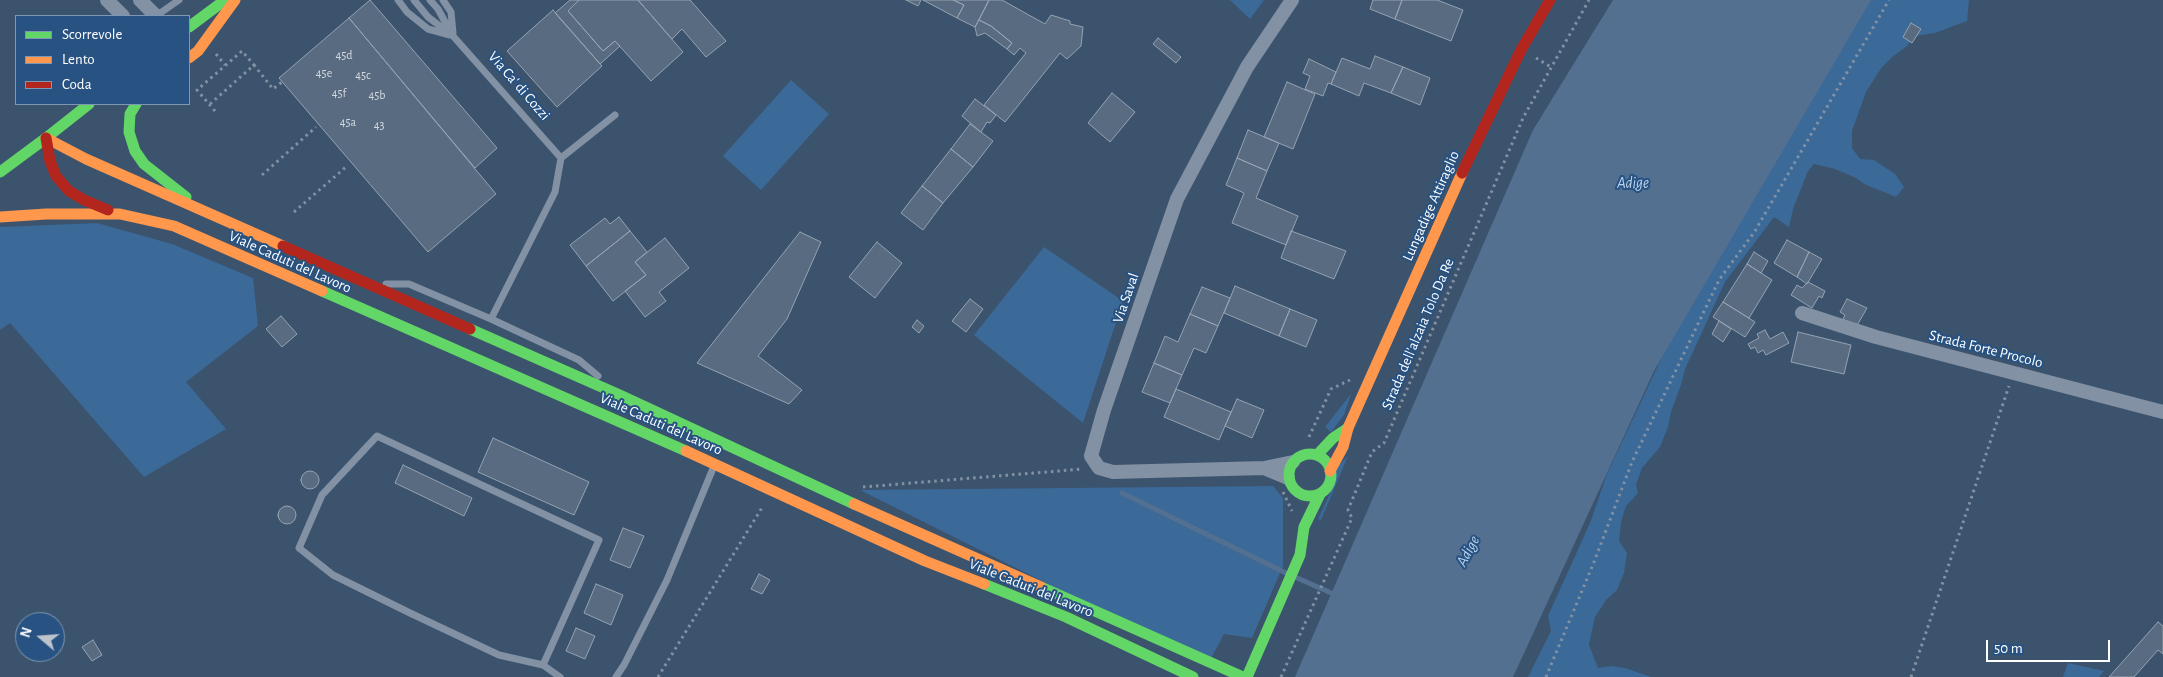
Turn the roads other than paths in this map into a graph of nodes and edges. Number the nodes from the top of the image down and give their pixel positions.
1 (107, 0) edge
2 (140, 0) edge
3 (179, 0) edge
4 (225, 0) edge
5 (235, 0) edge
6 (398, 0) edge
7 (414, 0) edge
8 (430, 0) edge
9 (443, 0) edge
10 (1292, 0) edge
11 (1550, 0) edge
12 (123, 15) edge
13 (155, 15) edge
14 (157, 15) edge
15 (190, 26) edge
16 (453, 36) junction
17 (190, 57) edge
18 (88, 105) edge
19 (135, 105) edge
20 (614, 115) dead end
21 (46, 138) junction
22 (561, 158) junction
23 (0, 172) edge
24 (205, 211) junction
25 (120, 214) junction
26 (0, 217) edge
27 (367, 284) junction
28 (1802, 313) dead end
29 (491, 319) junction
30 (622, 396) junction
31 (2163, 412) edge
32 (1348, 428) junction
33 (1316, 455) junction
34 (1293, 462) junction
35 (715, 464) junction
36 (1264, 468) junction
37 (1330, 470) junction
38 (1288, 478) junction
39 (1295, 491) junction
40 (1320, 494) junction
41 (1304, 528) junction
42 (542, 665) junction
43 (1190, 676) edge
44 (560, 677) edge
45 (616, 677) edge
46 (1245, 677) edge

1 - 12 street
2 - 13 street
3 - 14 lane
4 - 15 main road
5 - 17 main road
6 - 16 lane
7 - 16 lane, Via Ca' di Cozzi
8 - 16 lane, Via Ca' di Cozzi
9 - 16 lane
10 - 36 street, Via Saval
11 - 32 main road, Lungadige Attiraglio
16 - 22 lane, Via Ca' di Cozzi
18 - 21 main road
19 - 24 main road, Viale Caduti del Lavoro
20 - 22 lane
21 - 23 main road
21 - 24 main road, Viale Caduti del Lavoro
21 - 25 main road, Viale Caduti del Lavoro
22 - 29 lane
24 - 27 main road, Viale Caduti del Lavoro
25 - 26 main road, Viale Caduti del Lavoro
25 - 35 main road, Viale Caduti del Lavoro
27 - 29 lane, Viale Caduti del Lavoro
27 - 30 main road, Viale Caduti del Lavoro
28 - 31 street, Strada Forte Procolo
29 - 30 lane, Viale Caduti del Lavoro
30 - 46 main road, Viale Caduti del Lavoro
32 - 33 main road, Lungadige Attiraglio
32 - 37 main road, Lungadige Attiraglio
33 - 34 main road, Lungadige Attiraglio
33 - 37 main road
34 - 36 street
34 - 38 main road
35 - 43 main road, Viale Caduti del Lavoro
35 - 45 lane
36 - 38 street
37 - 40 main road, Lungadige Attiraglio
38 - 39 main road, Lungadige Attiraglio
39 - 40 main road
39 - 41 main road, Lungadige Attiraglio
40 - 41 main road, Lungadige Attiraglio
41 - 46 main road, Lungadige Attiraglio
42 - 42 lane
42 - 44 lane

